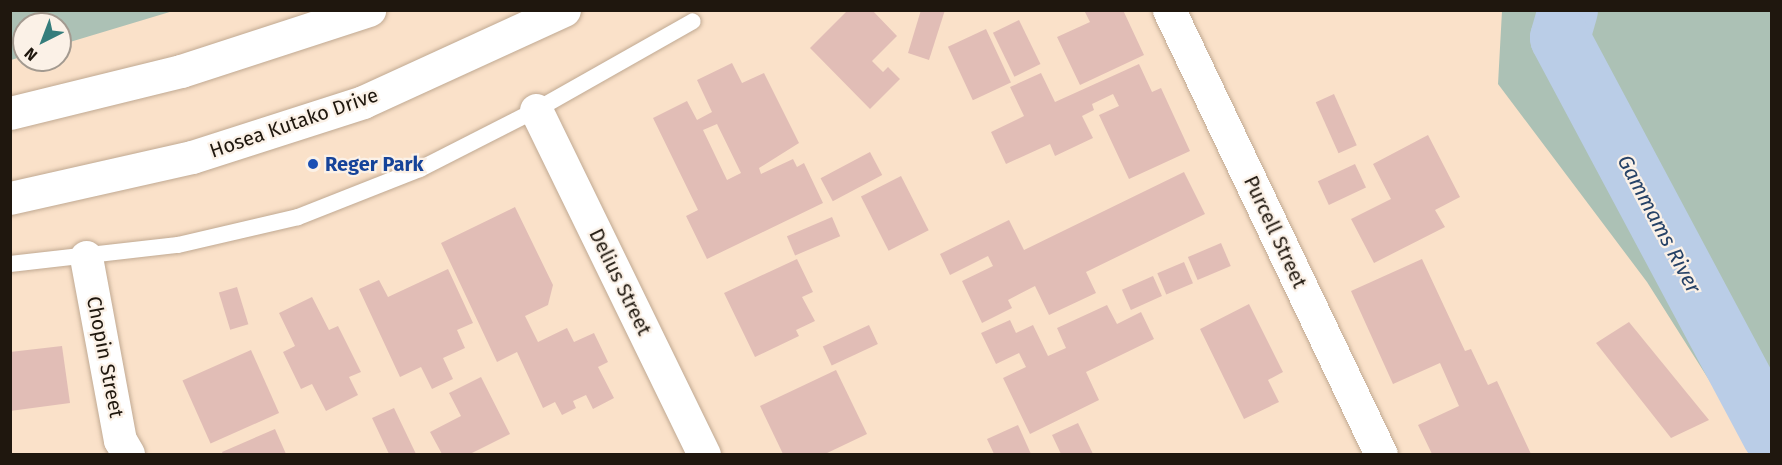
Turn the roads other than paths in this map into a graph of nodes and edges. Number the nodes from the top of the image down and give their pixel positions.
1 (369, 10) edge
2 (564, 10) edge
3 (1169, 10) edge
4 (693, 21) dead end
5 (536, 110) junction
6 (10, 113) edge
7 (10, 198) edge
8 (86, 257) junction
9 (10, 264) edge
10 (128, 454) edge
11 (704, 454) edge
12 (1381, 454) edge

1 - 6 street
2 - 7 street, Hosea Kutako Drive
3 - 12 street, Purcell Street
4 - 5 lane
5 - 8 lane
5 - 11 street, Delius Street
8 - 9 lane
8 - 10 street, Chopin Street

